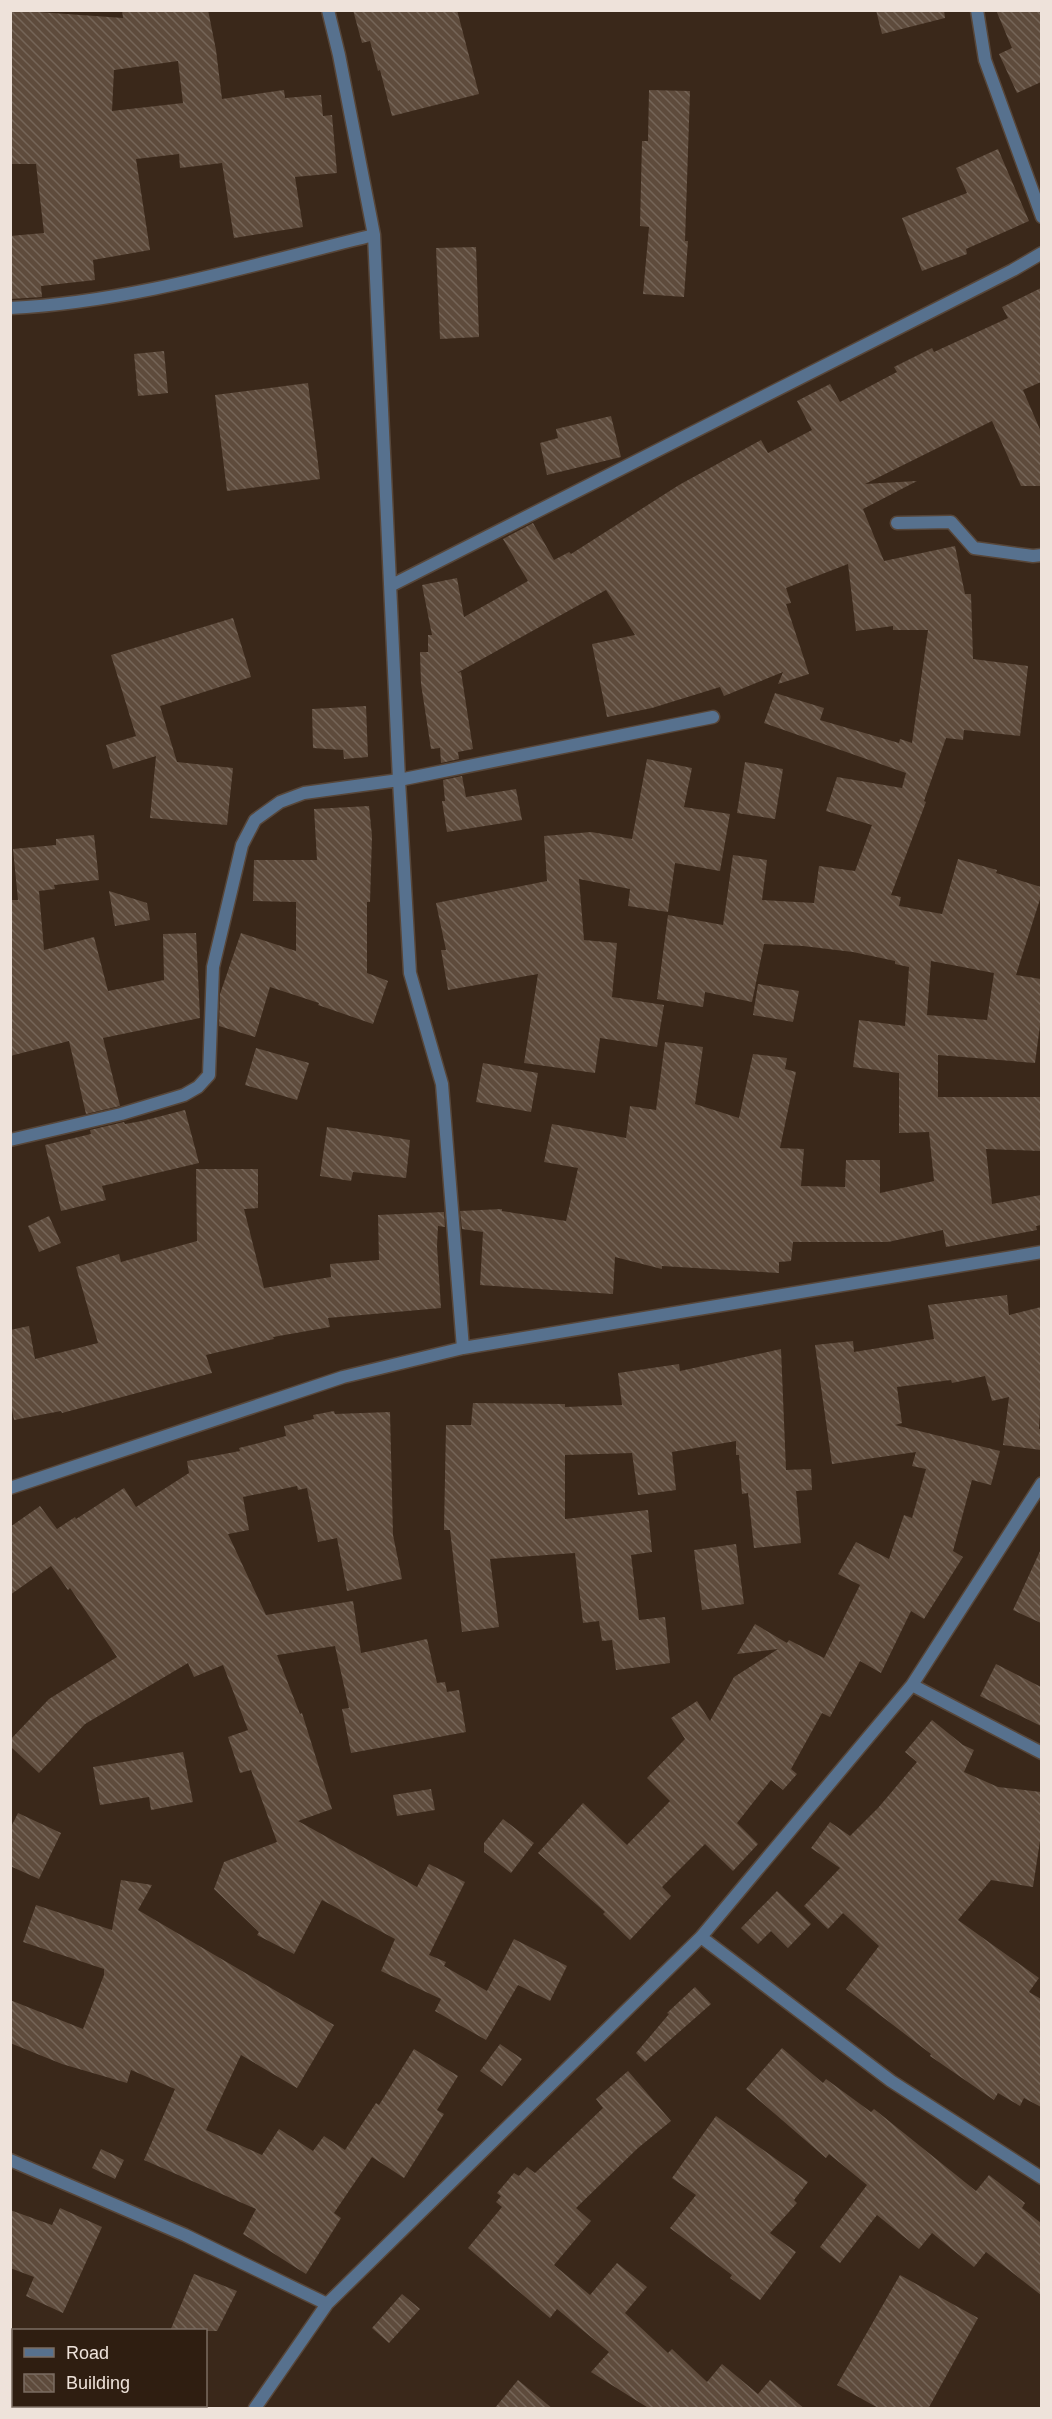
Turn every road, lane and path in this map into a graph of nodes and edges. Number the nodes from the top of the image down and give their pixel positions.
1 (328, 10) edge
2 (977, 10) edge
3 (1041, 217) edge
4 (374, 235) junction
5 (1041, 254) edge
6 (10, 308) edge
7 (897, 523) dead end
8 (1041, 555) edge
9 (392, 585) junction
10 (713, 717) dead end
11 (399, 780) junction
12 (10, 1140) edge
13 (1041, 1252) edge
14 (463, 1348) junction
15 (1041, 1483) edge
16 (10, 1488) edge
17 (912, 1685) junction
18 (1041, 1753) edge
19 (701, 1937) junction
20 (10, 2160) edge
21 (1041, 2178) edge
22 (327, 2304) junction
23 (255, 2409) edge

1 - 4 street
2 - 3 street
4 - 6 street
4 - 9 street
5 - 9 street
7 - 8 street
9 - 11 street
10 - 11 street
11 - 12 street
11 - 14 street
13 - 14 street
14 - 16 street
15 - 17 street
17 - 18 street
17 - 19 street
19 - 21 street
19 - 22 street
20 - 22 street
22 - 23 street

